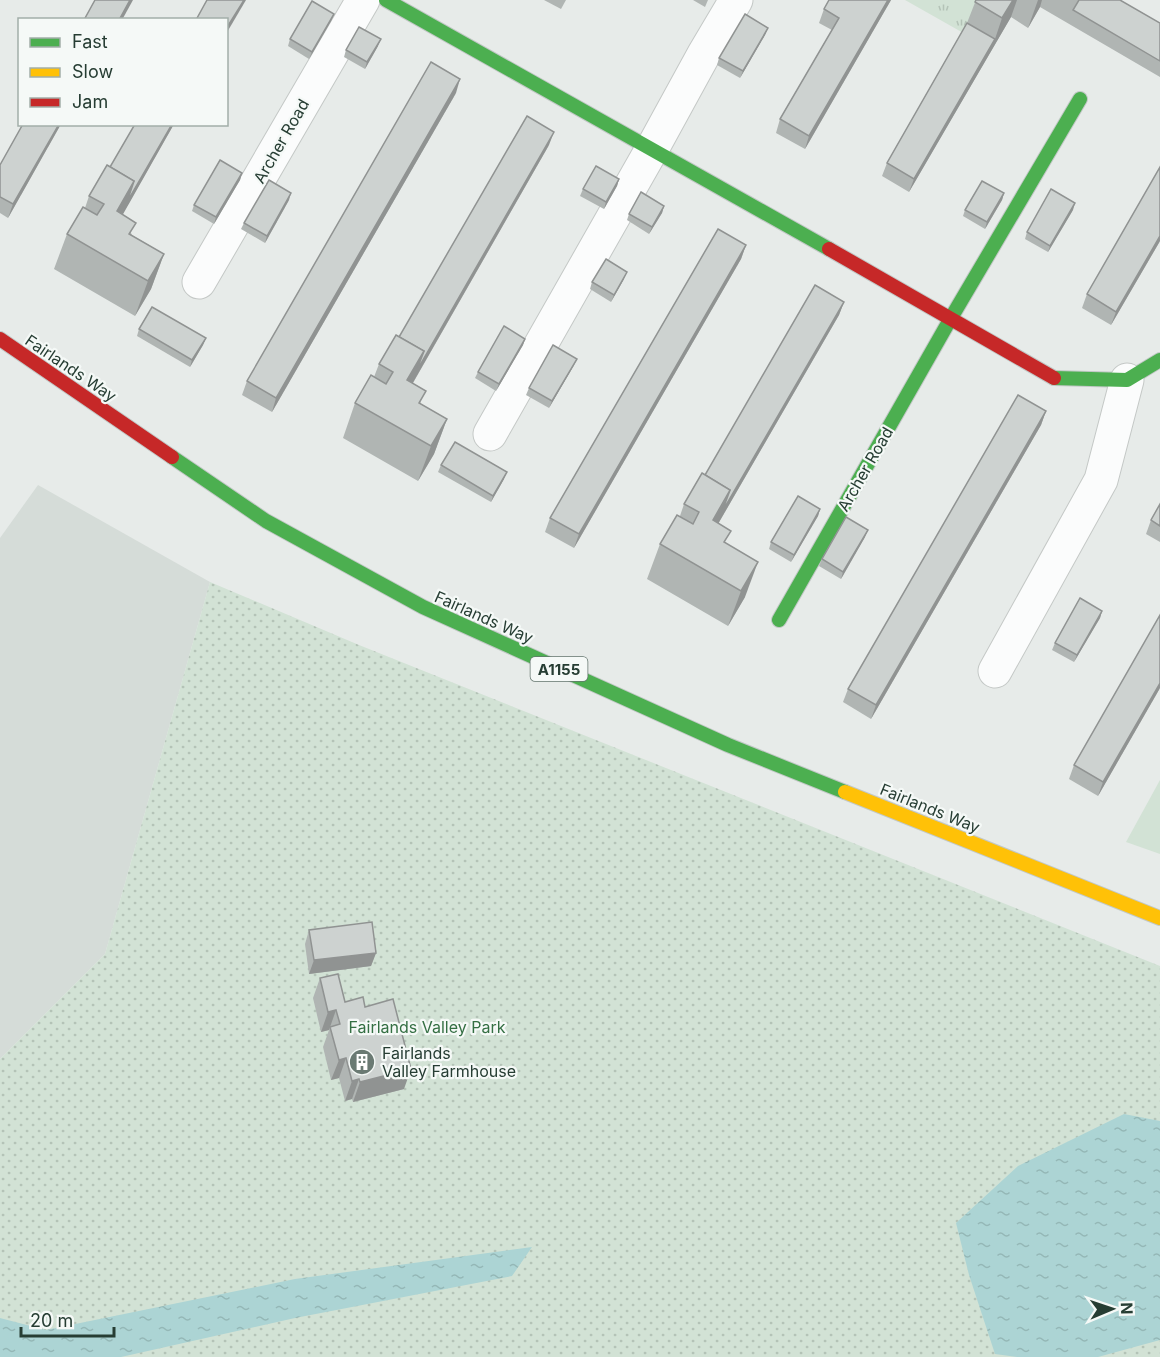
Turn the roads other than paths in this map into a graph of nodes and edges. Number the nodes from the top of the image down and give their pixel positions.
1 (363, 0) edge
2 (386, 0) edge
3 (736, 0) edge
4 (1080, 99) dead end
5 (652, 149) junction
6 (199, 282) dead end
7 (951, 318) junction
8 (0, 339) edge
9 (1160, 360) edge
10 (1126, 380) junction
11 (490, 434) dead end
12 (779, 620) dead end
13 (995, 671) dead end
14 (1160, 918) edge

1 - 6 street, Archer Road
2 - 5 street
3 - 5 street
4 - 7 street, Archer Road
5 - 7 street
5 - 11 street
7 - 10 street
7 - 12 street, Archer Road
8 - 14 street, Fairlands Way / A1155
9 - 10 street
10 - 13 street

